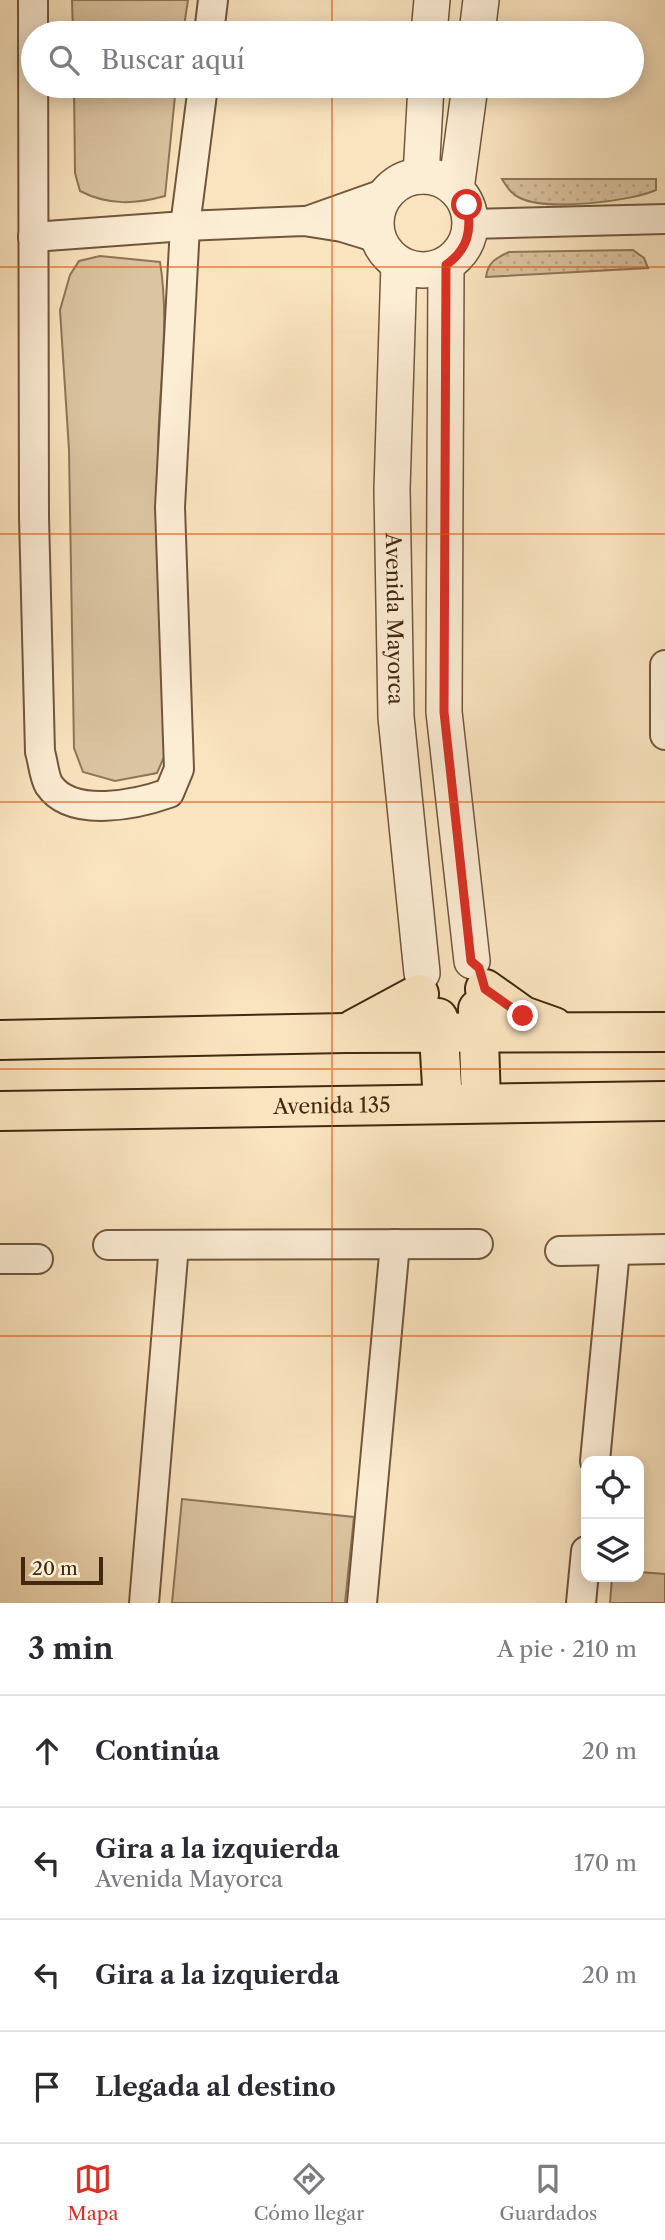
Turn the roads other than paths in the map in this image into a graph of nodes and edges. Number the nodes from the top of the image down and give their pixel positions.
1 (33, 0) edge
2 (213, 0) edge
3 (432, 0) edge
4 (481, 0) edge
5 (33, 21) edge
6 (210, 21) edge
7 (430, 21) edge
8 (478, 21) edge
9 (33, 98) edge
10 (201, 98) edge
11 (425, 98) edge
12 (468, 98) edge
13 (421, 176) junction
14 (456, 189) junction
15 (386, 193) junction
16 (665, 219) edge
17 (304, 221) junction
18 (470, 224) junction
19 (185, 226) junction
20 (33, 237) junction
21 (388, 251) junction
22 (446, 265) junction
23 (665, 665) edge
24 (665, 735) edge
25 (478, 998) junction
26 (430, 1004) junction
27 (665, 1032) edge
28 (0, 1040) edge
29 (665, 1101) edge
30 (481, 1102) junction
31 (443, 1103) junction
32 (0, 1111) edge
33 (395, 1244) junction
34 (478, 1244) dead end
35 (108, 1245) dead end
36 (174, 1245) junction
37 (665, 1249) edge
38 (615, 1250) junction
39 (560, 1251) dead end
40 (0, 1259) edge
41 (38, 1259) dead end
42 (595, 1456) edge
43 (583, 1582) edge
44 (144, 1603) edge
45 (362, 1603) edge
46 (581, 1603) edge

1 - 5 street
2 - 6 street
3 - 7 street
4 - 8 street
9 - 20 street
10 - 19 street
11 - 13 street
12 - 14 street
13 - 14 street
13 - 15 street
14 - 18 street
15 - 17 street
15 - 21 street
16 - 18 street
17 - 19 street
17 - 21 street
18 - 22 street
19 - 20 street
19 - 20 street
21 - 22 street
21 - 26 street, Avenida Mayorca
22 - 25 street
23 - 24 street
25 - 26 main road
25 - 26 street
25 - 27 main road
25 - 30 main road
26 - 28 main road
26 - 31 main road
29 - 30 main road, Avenida 135
30 - 31 main road, Avenida 135
31 - 32 main road, Avenida 135
33 - 34 street
33 - 36 street
33 - 45 street
35 - 36 street
36 - 44 street
37 - 38 street
38 - 39 street
38 - 42 street
40 - 41 street
43 - 46 street

